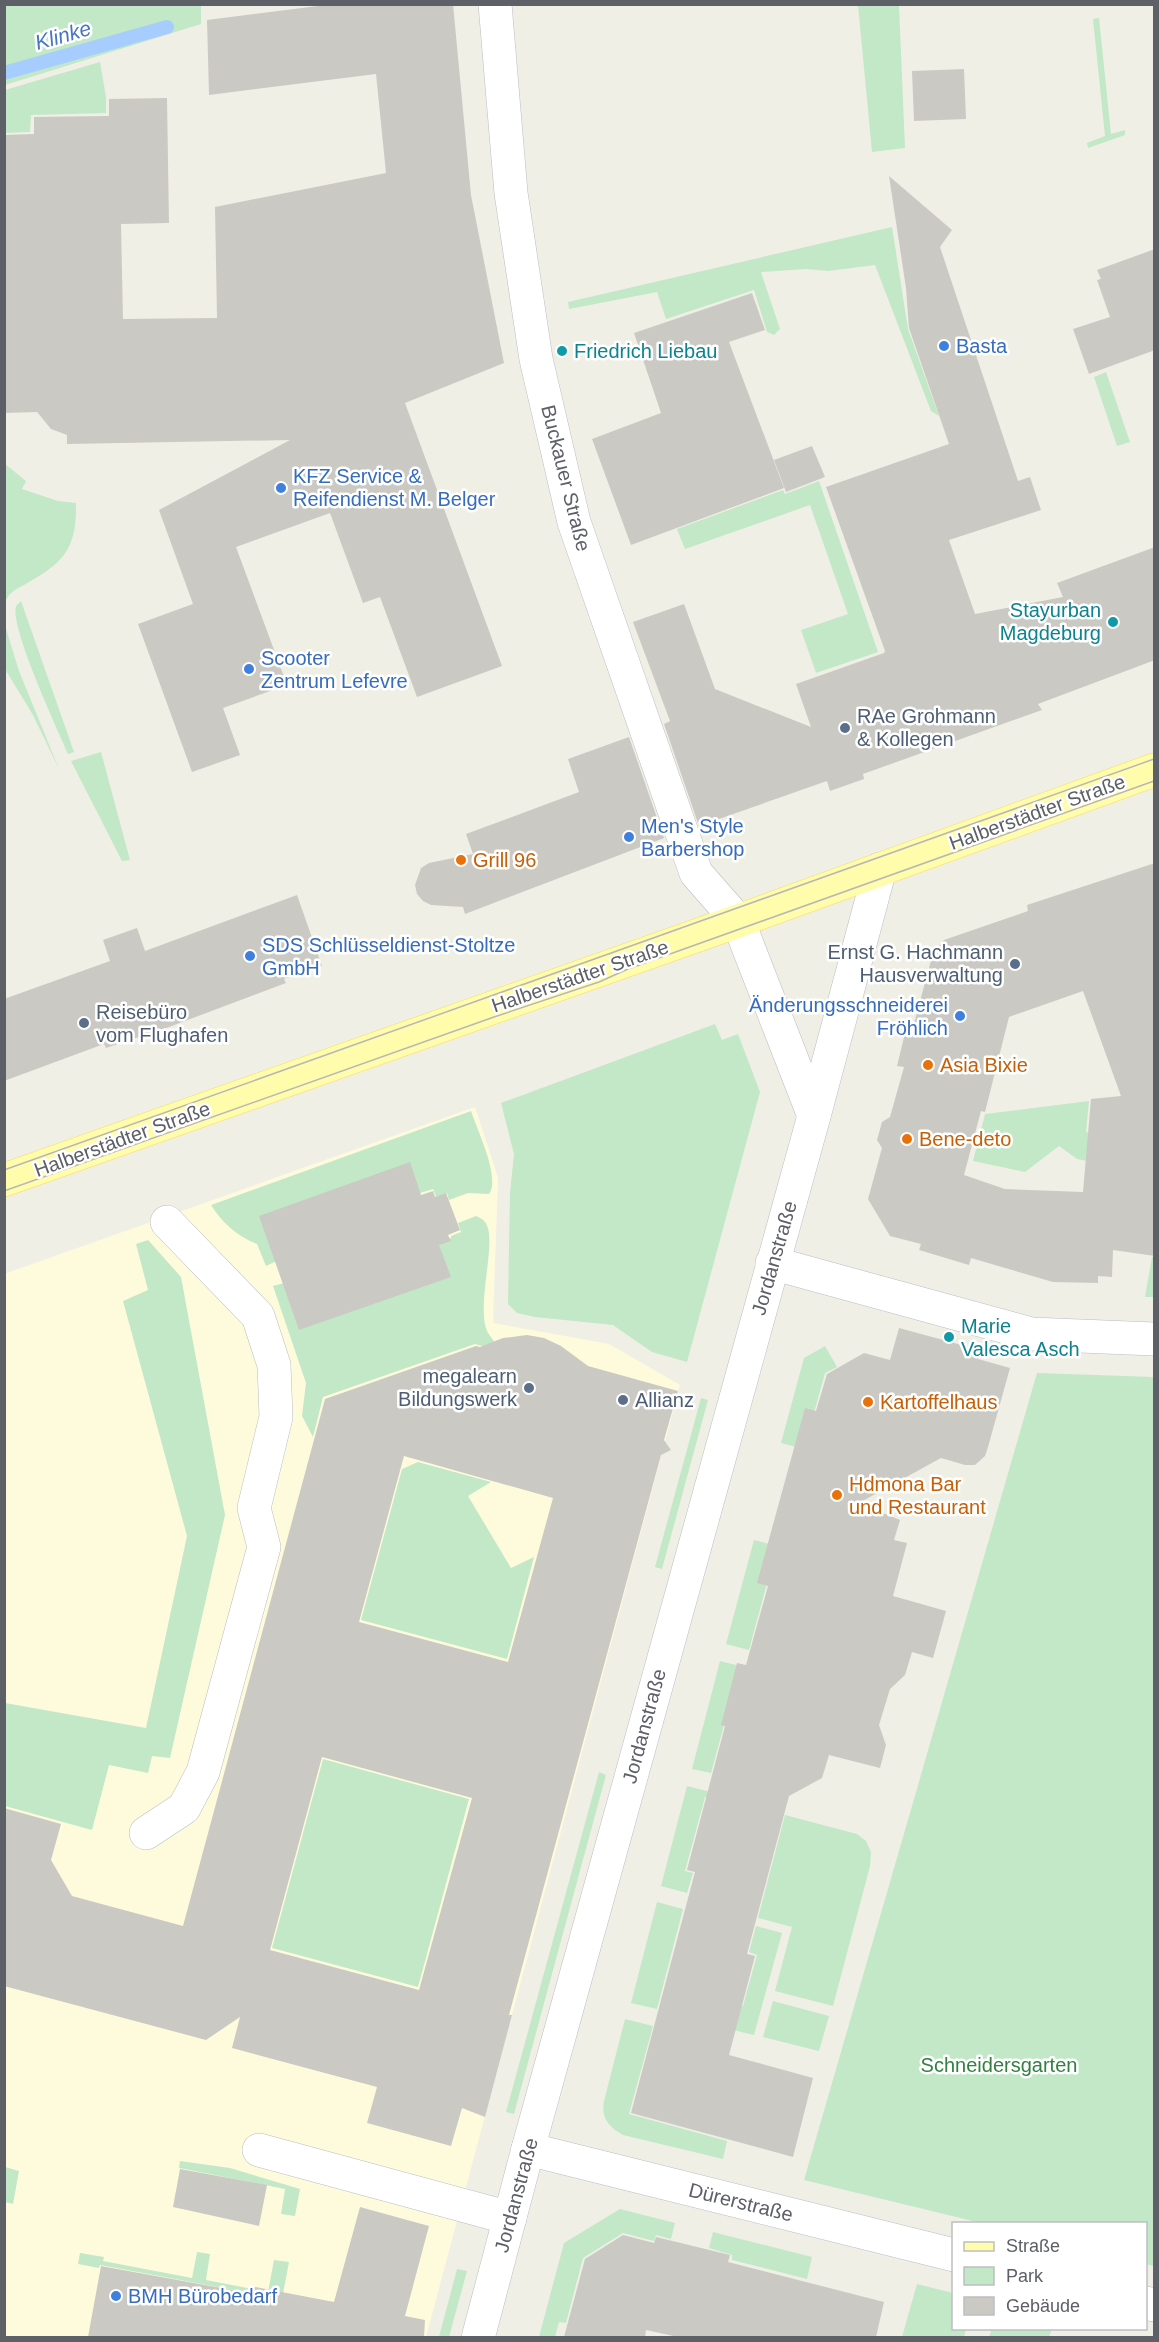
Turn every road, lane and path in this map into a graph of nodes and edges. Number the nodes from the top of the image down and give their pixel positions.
1 (495, 4) edge
2 (1155, 770) edge
3 (880, 869) junction
4 (738, 921) junction
5 (814, 1116) junction
6 (4, 1180) edge
7 (167, 1222) dead end
8 (772, 1263) junction
9 (1155, 1339) edge
10 (146, 1833) dead end
11 (528, 2149) junction
12 (258, 2150) dead end
13 (510, 2218) junction
14 (952, 2255) edge
15 (478, 2337) edge

1 - 4 street, Buckauer Straße
2 - 3 main road, Halberstädter Straße
3 - 4 main road, Halberstädter Straße
3 - 5 street, Jordanstraße
4 - 5 street
4 - 6 main road, Halberstädter Straße
5 - 8 street, Jordanstraße
7 - 10 street
8 - 9 street
8 - 11 street, Jordanstraße
11 - 13 street, Jordanstraße
11 - 14 street, Dürerstraße
12 - 13 street
13 - 15 street, Jordanstraße

